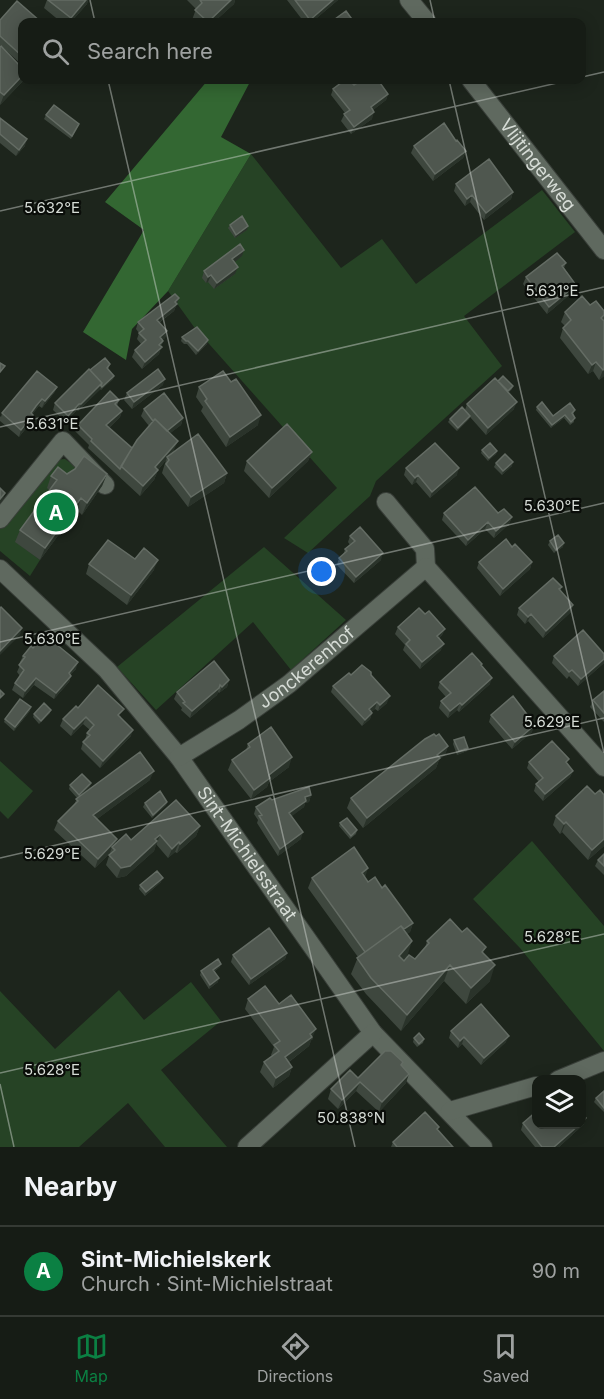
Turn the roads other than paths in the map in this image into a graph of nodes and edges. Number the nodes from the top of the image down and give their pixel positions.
1 (409, 0) edge
2 (424, 18) edge
3 (474, 84) edge
4 (604, 250) edge
5 (105, 485) edge
6 (386, 502) dead end
7 (0, 519) edge
8 (426, 567) junction
9 (0, 569) edge
10 (179, 757) junction
11 (604, 767) edge
12 (373, 1033) junction
13 (604, 1062) edge
14 (571, 1075) edge
15 (532, 1087) edge
16 (450, 1112) junction
17 (247, 1147) edge
18 (483, 1147) edge

1 - 2 street
3 - 4 street, Vlijtingerweg
5 - 7 street
6 - 8 street
8 - 10 street, Jonckerenhof
8 - 11 street
9 - 10 street, Sint-Michielsstraat
10 - 12 street, Sint-Michielsstraat
12 - 16 street, Sint-Michielsstraat
12 - 17 street
13 - 14 street
15 - 16 street
16 - 18 street, Sint-Michielsstraat

